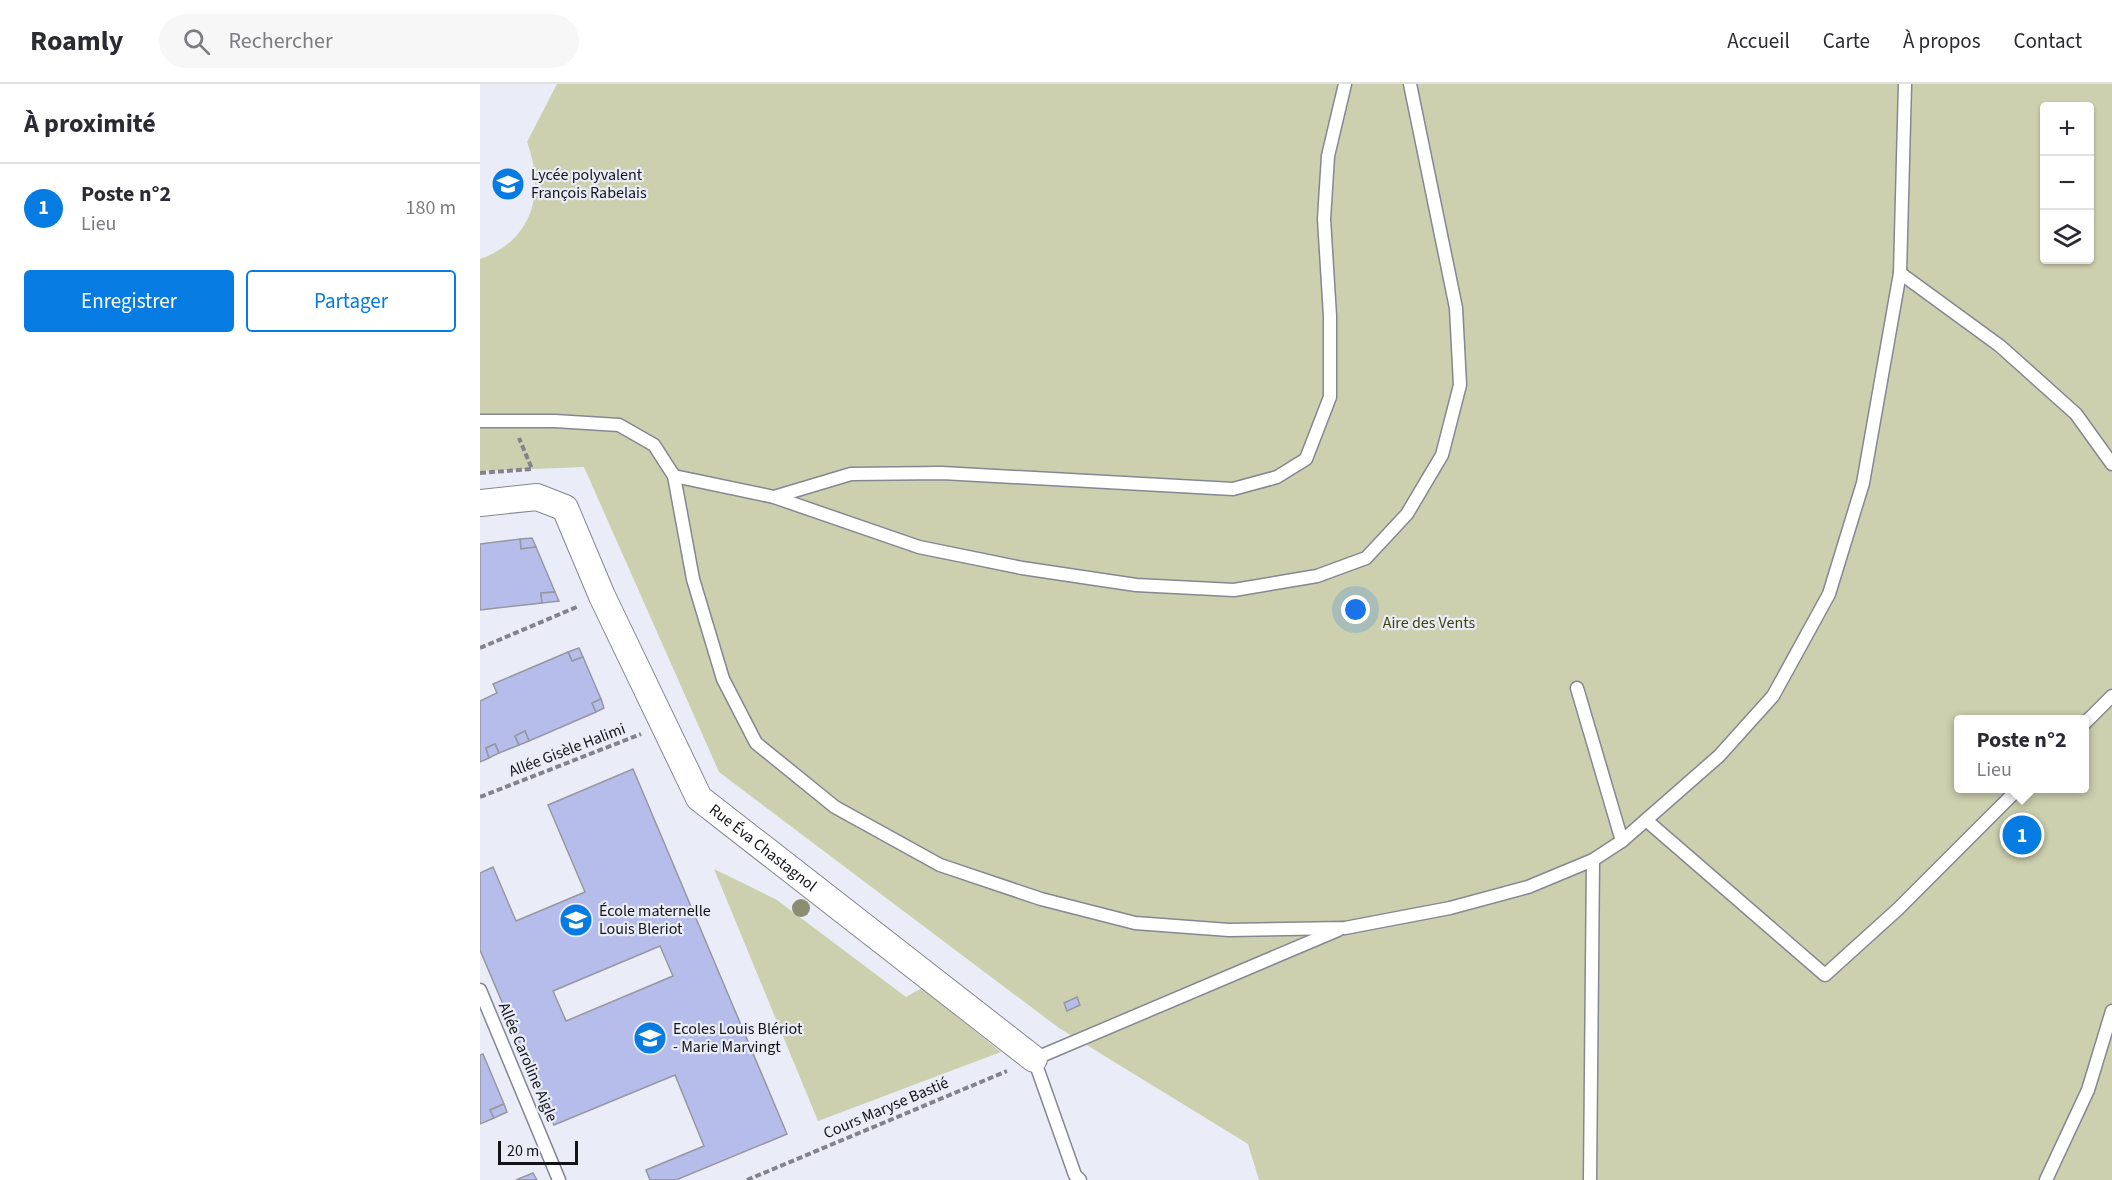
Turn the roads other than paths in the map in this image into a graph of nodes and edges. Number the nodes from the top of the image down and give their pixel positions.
1 (1345, 84) edge
2 (1410, 84) edge
3 (1905, 84) edge
4 (1900, 273) junction
5 (480, 421) edge
6 (2112, 464) edge
7 (674, 476) junction
8 (774, 497) junction
9 (480, 503) edge
10 (1577, 688) dead end
11 (2112, 696) edge
12 (2089, 719) edge
13 (2015, 793) edge
14 (1646, 820) junction
15 (1622, 841) junction
16 (1593, 860) junction
17 (1345, 928) junction
18 (480, 990) edge
19 (2112, 1011) edge
20 (1034, 1059) junction
21 (560, 1180) edge
22 (1080, 1180) edge
23 (1590, 1180) edge
24 (2046, 1180) edge

1 - 8 lane
2 - 8 lane
3 - 4 lane
4 - 6 lane
4 - 14 lane
5 - 7 lane
7 - 8 lane
7 - 17 lane
9 - 20 street, Rue Éva Chastagnol
10 - 15 lane
11 - 12 lane
13 - 14 lane
14 - 15 lane
15 - 16 lane
16 - 17 lane
16 - 23 lane
17 - 20 lane
18 - 21 lane, Allée Caroline Aigle
19 - 24 lane
20 - 22 lane

